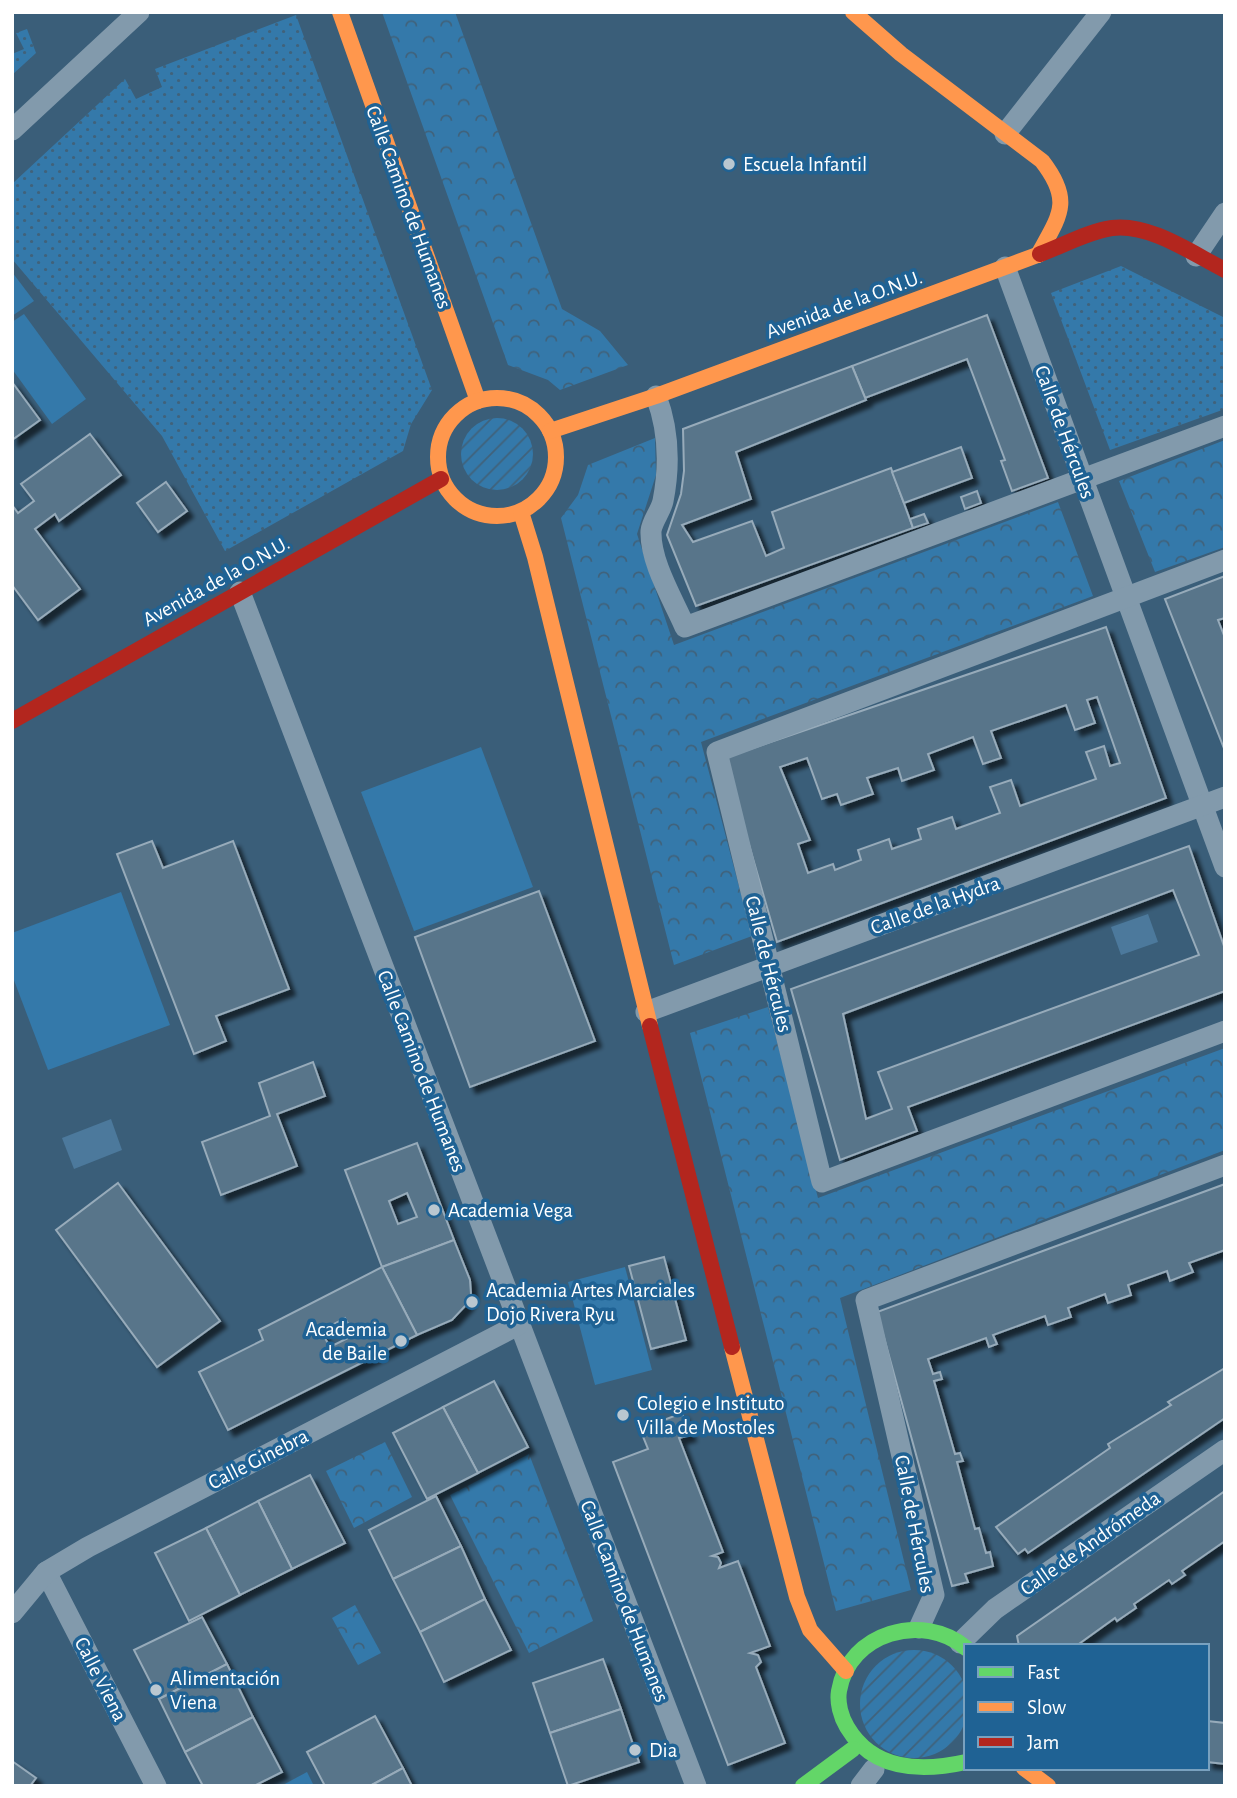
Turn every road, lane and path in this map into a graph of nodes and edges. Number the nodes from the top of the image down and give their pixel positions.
1 (139, 12) edge
2 (340, 12) edge
3 (853, 12) edge
4 (1101, 12) edge
5 (12, 130) edge
6 (1006, 134) junction
7 (1225, 213) edge
8 (1038, 255) junction
9 (1196, 256) junction
10 (1005, 267) junction
11 (1225, 270) edge
12 (656, 396) junction
13 (478, 401) junction
14 (1225, 426) edge
15 (550, 431) junction
16 (441, 479) junction
17 (1083, 479) junction
18 (521, 512) junction
19 (1225, 560) edge
20 (240, 592) junction
21 (1125, 598) junction
22 (12, 721) edge
23 (1225, 797) edge
24 (1202, 806) junction
25 (1225, 866) edge
26 (770, 967) junction
27 (646, 1012) junction
28 (1225, 1031) edge
29 (1225, 1165) edge
30 (518, 1325) junction
31 (1225, 1450) edge
32 (46, 1572) junction
33 (12, 1613) edge
34 (919, 1628) junction
35 (963, 1645) edge
36 (846, 1671) junction
37 (853, 1749) junction
38 (964, 1763) edge
39 (1027, 1770) edge
40 (868, 1777) edge
41 (931, 1780) junction
42 (953, 1781) dead end
43 (156, 1786) edge
44 (696, 1786) edge
45 (803, 1786) edge
46 (1048, 1786) edge

1 - 5 street
2 - 13 street, Calle Camino de Humanes
3 - 6 street
4 - 6 street
6 - 8 street
7 - 9 street
8 - 9 street, Avenida de la O.N.U.
8 - 10 street, Avenida de la O.N.U.
9 - 11 street, Avenida de la O.N.U.
10 - 12 street, Avenida de la O.N.U.
10 - 17 street, Calle de Hércules
12 - 15 street, Avenida de la O.N.U.
12 - 17 street
13 - 15 street
13 - 16 street
14 - 17 street
15 - 18 street
16 - 18 street
16 - 20 street, Avenida de la O.N.U.
17 - 21 street, Calle de Hércules
18 - 27 street
19 - 21 street, Calle de Hércules
20 - 22 street, Avenida de la O.N.U.
20 - 30 street, Calle Camino de Humanes
21 - 24 street, Calle de Hércules
21 - 26 street, Calle de Hércules
23 - 24 street, Calle de la Hydra
24 - 25 street, Calle de Hércules
24 - 26 street, Calle de la Hydra
26 - 27 street, Calle de la Hydra
26 - 28 street, Calle de Hércules
27 - 36 street
29 - 34 street, Calle de Hércules
30 - 32 street, Calle Ginebra
30 - 44 street, Calle Camino de Humanes
31 - 35 street, Calle de Andrómeda
32 - 33 street, Calle Ginebra
32 - 43 street, Calle Viena
34 - 35 street
34 - 36 street
36 - 37 street
37 - 40 street
37 - 45 street
38 - 41 street
39 - 46 street
40 - 41 street
41 - 42 street

